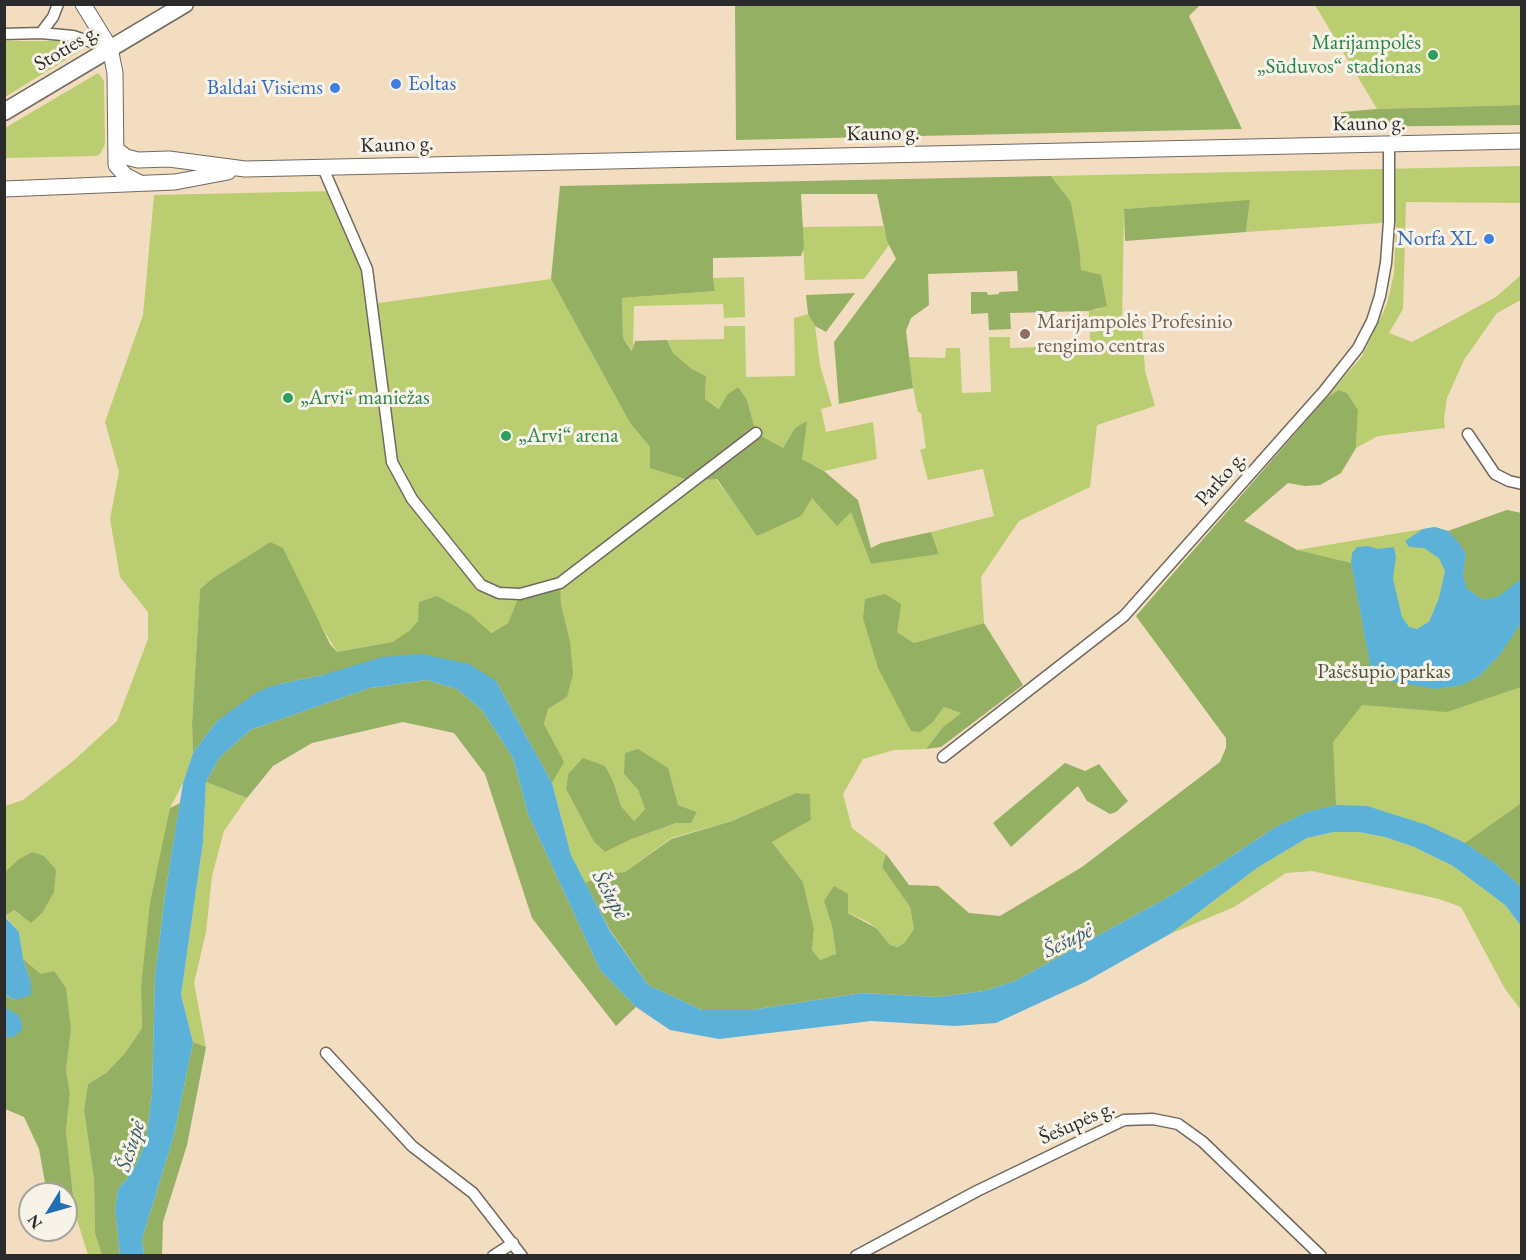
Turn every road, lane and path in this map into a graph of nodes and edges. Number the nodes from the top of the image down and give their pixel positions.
1 (58, 4) edge
2 (83, 4) edge
3 (185, 4) edge
4 (41, 33) junction
5 (4, 34) edge
6 (110, 48) junction
7 (4, 112) edge
8 (1521, 141) edge
9 (1389, 145) junction
10 (116, 149) junction
11 (323, 168) junction
12 (245, 169) junction
13 (138, 183) junction
14 (4, 189) edge
15 (756, 433) dead end
16 (1468, 434) dead end
17 (1521, 484) edge
18 (942, 757) dead end
19 (326, 1053) dead end
20 (513, 1243) junction
21 (493, 1256) edge
22 (522, 1256) edge
23 (856, 1256) edge
24 (1321, 1256) edge

1 - 4 street
2 - 6 main road
3 - 6 main road, Stoties g.
4 - 5 street
4 - 6 street
6 - 7 main road, Stoties g.
6 - 10 main road
8 - 9 main road, Kauno g.
9 - 11 main road, Kauno g.
9 - 18 street, Parko g.
10 - 12 main road, Kauno g.
10 - 13 main road
11 - 12 main road, Kauno g.
11 - 15 street
12 - 13 main road, Kauno g.
13 - 14 main road, Kauno g.
16 - 17 street
19 - 20 street
20 - 21 street
20 - 22 street
23 - 24 street, Šešupės g.

